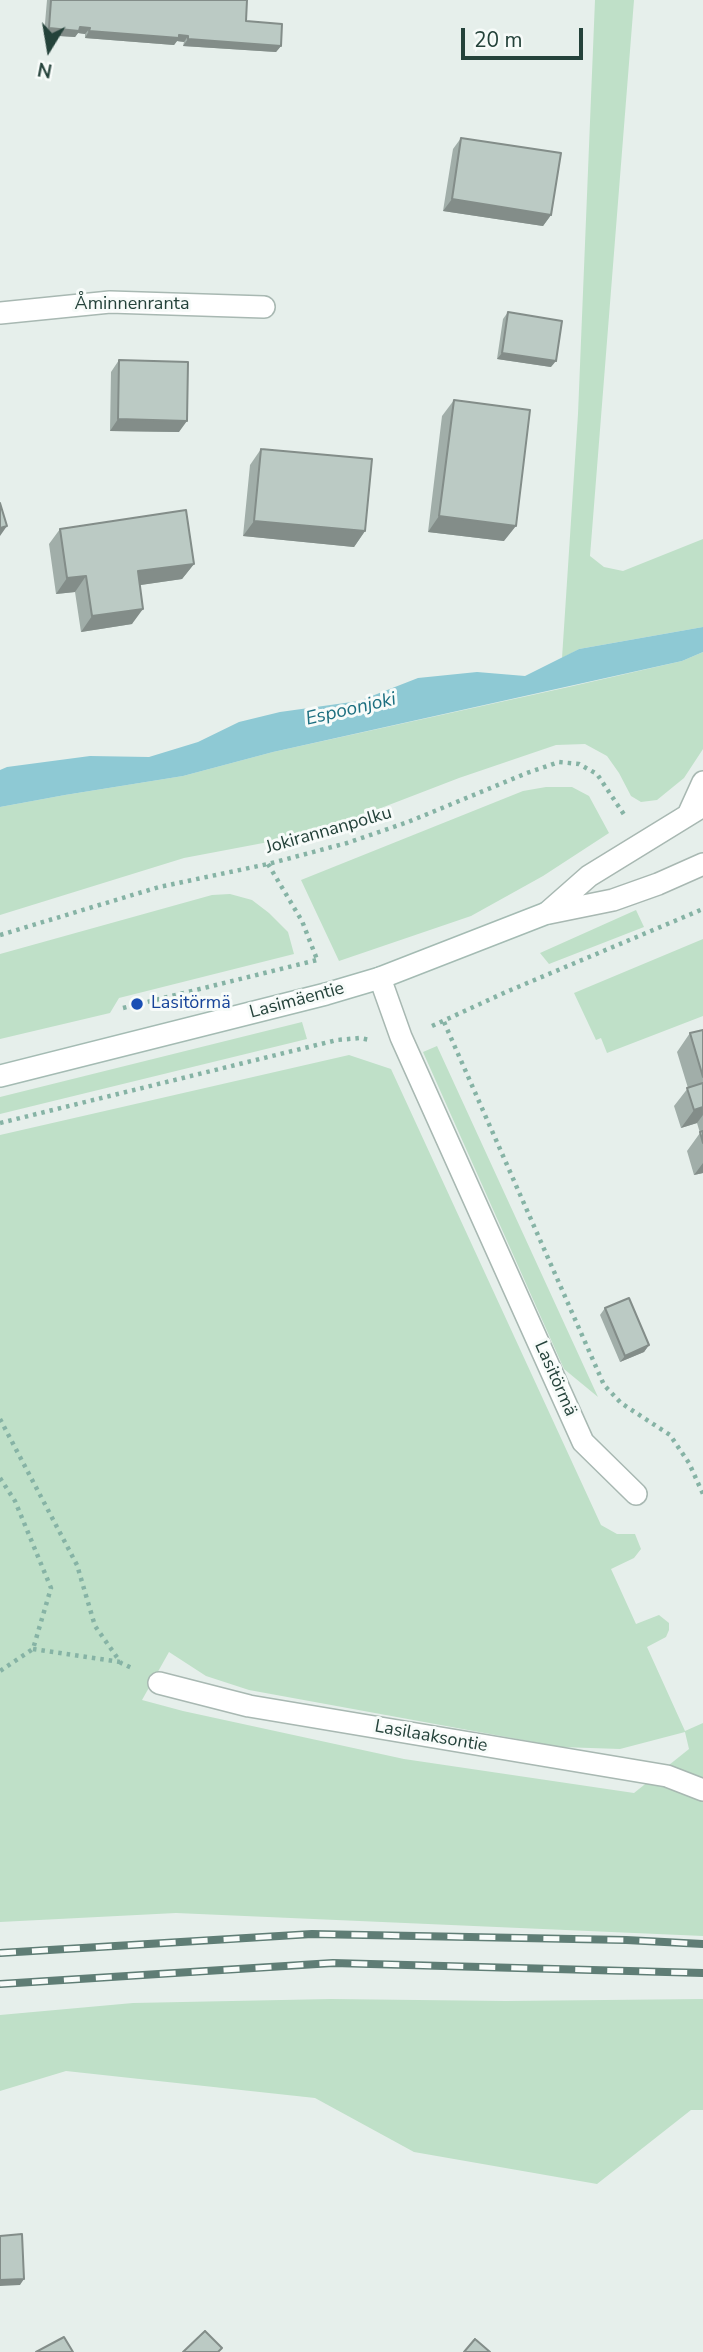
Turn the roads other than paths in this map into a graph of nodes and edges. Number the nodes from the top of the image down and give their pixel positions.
1 (264, 307) dead end
2 (0, 313) edge
3 (703, 782) edge
4 (695, 810) edge
5 (703, 864) edge
6 (547, 913) junction
7 (380, 978) junction
8 (0, 1076) edge
9 (636, 1494) dead end
10 (159, 1683) road end
11 (703, 1790) edge

1 - 2 street, Åminnenranta
3 - 4 street, Lasimäentie
4 - 6 street, Lasimäentie
5 - 6 street, Lasimäentie
6 - 7 street, Lasimäentie
7 - 8 street, Lasimäentie
7 - 9 street, Lasitörmä
10 - 11 street, Lasilaaksontie

